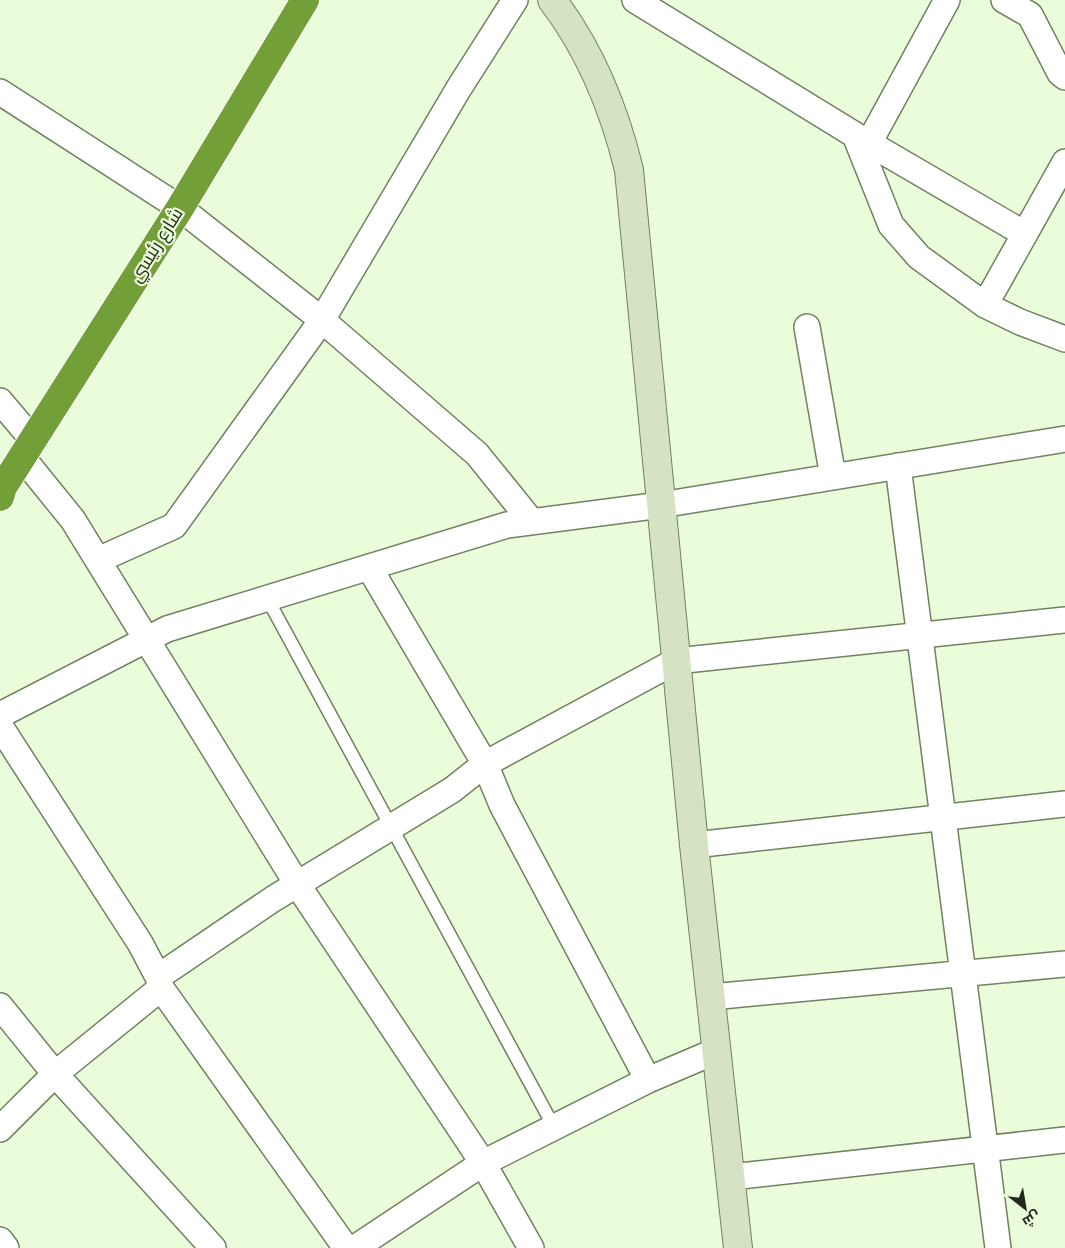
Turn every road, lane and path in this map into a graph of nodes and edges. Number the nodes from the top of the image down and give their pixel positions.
1 (305, 0) edge
2 (515, 0) edge
3 (552, 0) edge
4 (635, 0) edge
5 (948, 0) edge
6 (1004, 0) edge
7 (1065, 77) edge
8 (0, 92) edge
9 (862, 139) junction
10 (1065, 162) edge
11 (180, 208) junction
12 (1024, 233) junction
13 (985, 305) junction
14 (322, 320) junction
15 (807, 327) dead end
16 (1065, 339) edge
17 (0, 401) edge
18 (1065, 439) edge
19 (28, 448) junction
20 (898, 466) junction
21 (833, 477) junction
22 (1, 491) edge
23 (661, 505) junction
24 (532, 522) junction
25 (98, 560) junction
26 (369, 567) junction
27 (267, 598) junction
28 (1065, 620) edge
29 (919, 636) junction
30 (147, 639) junction
31 (676, 661) junction
32 (0, 715) edge
33 (0, 726) edge
34 (485, 764) junction
35 (1065, 804) edge
36 (942, 818) junction
37 (391, 827) junction
38 (694, 845) junction
39 (297, 884) junction
40 (1065, 964) edge
41 (961, 973) junction
42 (160, 982) junction
43 (711, 997) junction
44 (0, 1006) edge
45 (716, 1051) junction
46 (55, 1074) junction
47 (648, 1080) junction
48 (554, 1127) junction
49 (0, 1130) edge
50 (1065, 1140) edge
51 (986, 1148) junction
52 (484, 1163) junction
53 (731, 1177) junction
54 (0, 1240) edge
55 (6, 1248) edge
56 (213, 1248) edge
57 (346, 1248) edge
58 (355, 1248) edge
59 (531, 1248) edge
60 (738, 1248) edge
61 (998, 1248) edge

1 - 11 highway, شارع رئيسي
2 - 14 street
3 - 23 street
4 - 9 street
5 - 9 street
6 - 7 street
8 - 11 street
9 - 12 street
9 - 13 street
10 - 12 street
11 - 14 street
11 - 19 highway, شارع رئيسي
12 - 13 street
13 - 16 street
14 - 24 street
14 - 25 street
15 - 21 street
17 - 19 street
18 - 20 street
19 - 22 highway, شارع رئيسي
19 - 25 street
20 - 21 street
20 - 29 street
21 - 23 street
23 - 24 street
23 - 31 street
24 - 26 street
25 - 30 street
26 - 27 street
26 - 34 street
27 - 30 street
27 - 37 lane
28 - 29 street
29 - 31 street
29 - 36 street
30 - 32 street
30 - 39 street
31 - 34 street
31 - 38 street
33 - 42 street
34 - 37 street
34 - 47 street
35 - 36 street
36 - 38 street
36 - 41 street
37 - 39 street
37 - 48 lane
38 - 43 street
39 - 42 street
39 - 52 street
40 - 41 street
41 - 43 street
41 - 51 street
42 - 46 street
42 - 57 street
43 - 45 street
44 - 46 street
45 - 47 street
45 - 53 street
46 - 49 street
46 - 56 street
47 - 48 street
48 - 52 street
50 - 51 street
51 - 53 street
51 - 61 street
52 - 58 street
52 - 59 street
53 - 60 street
54 - 55 street

